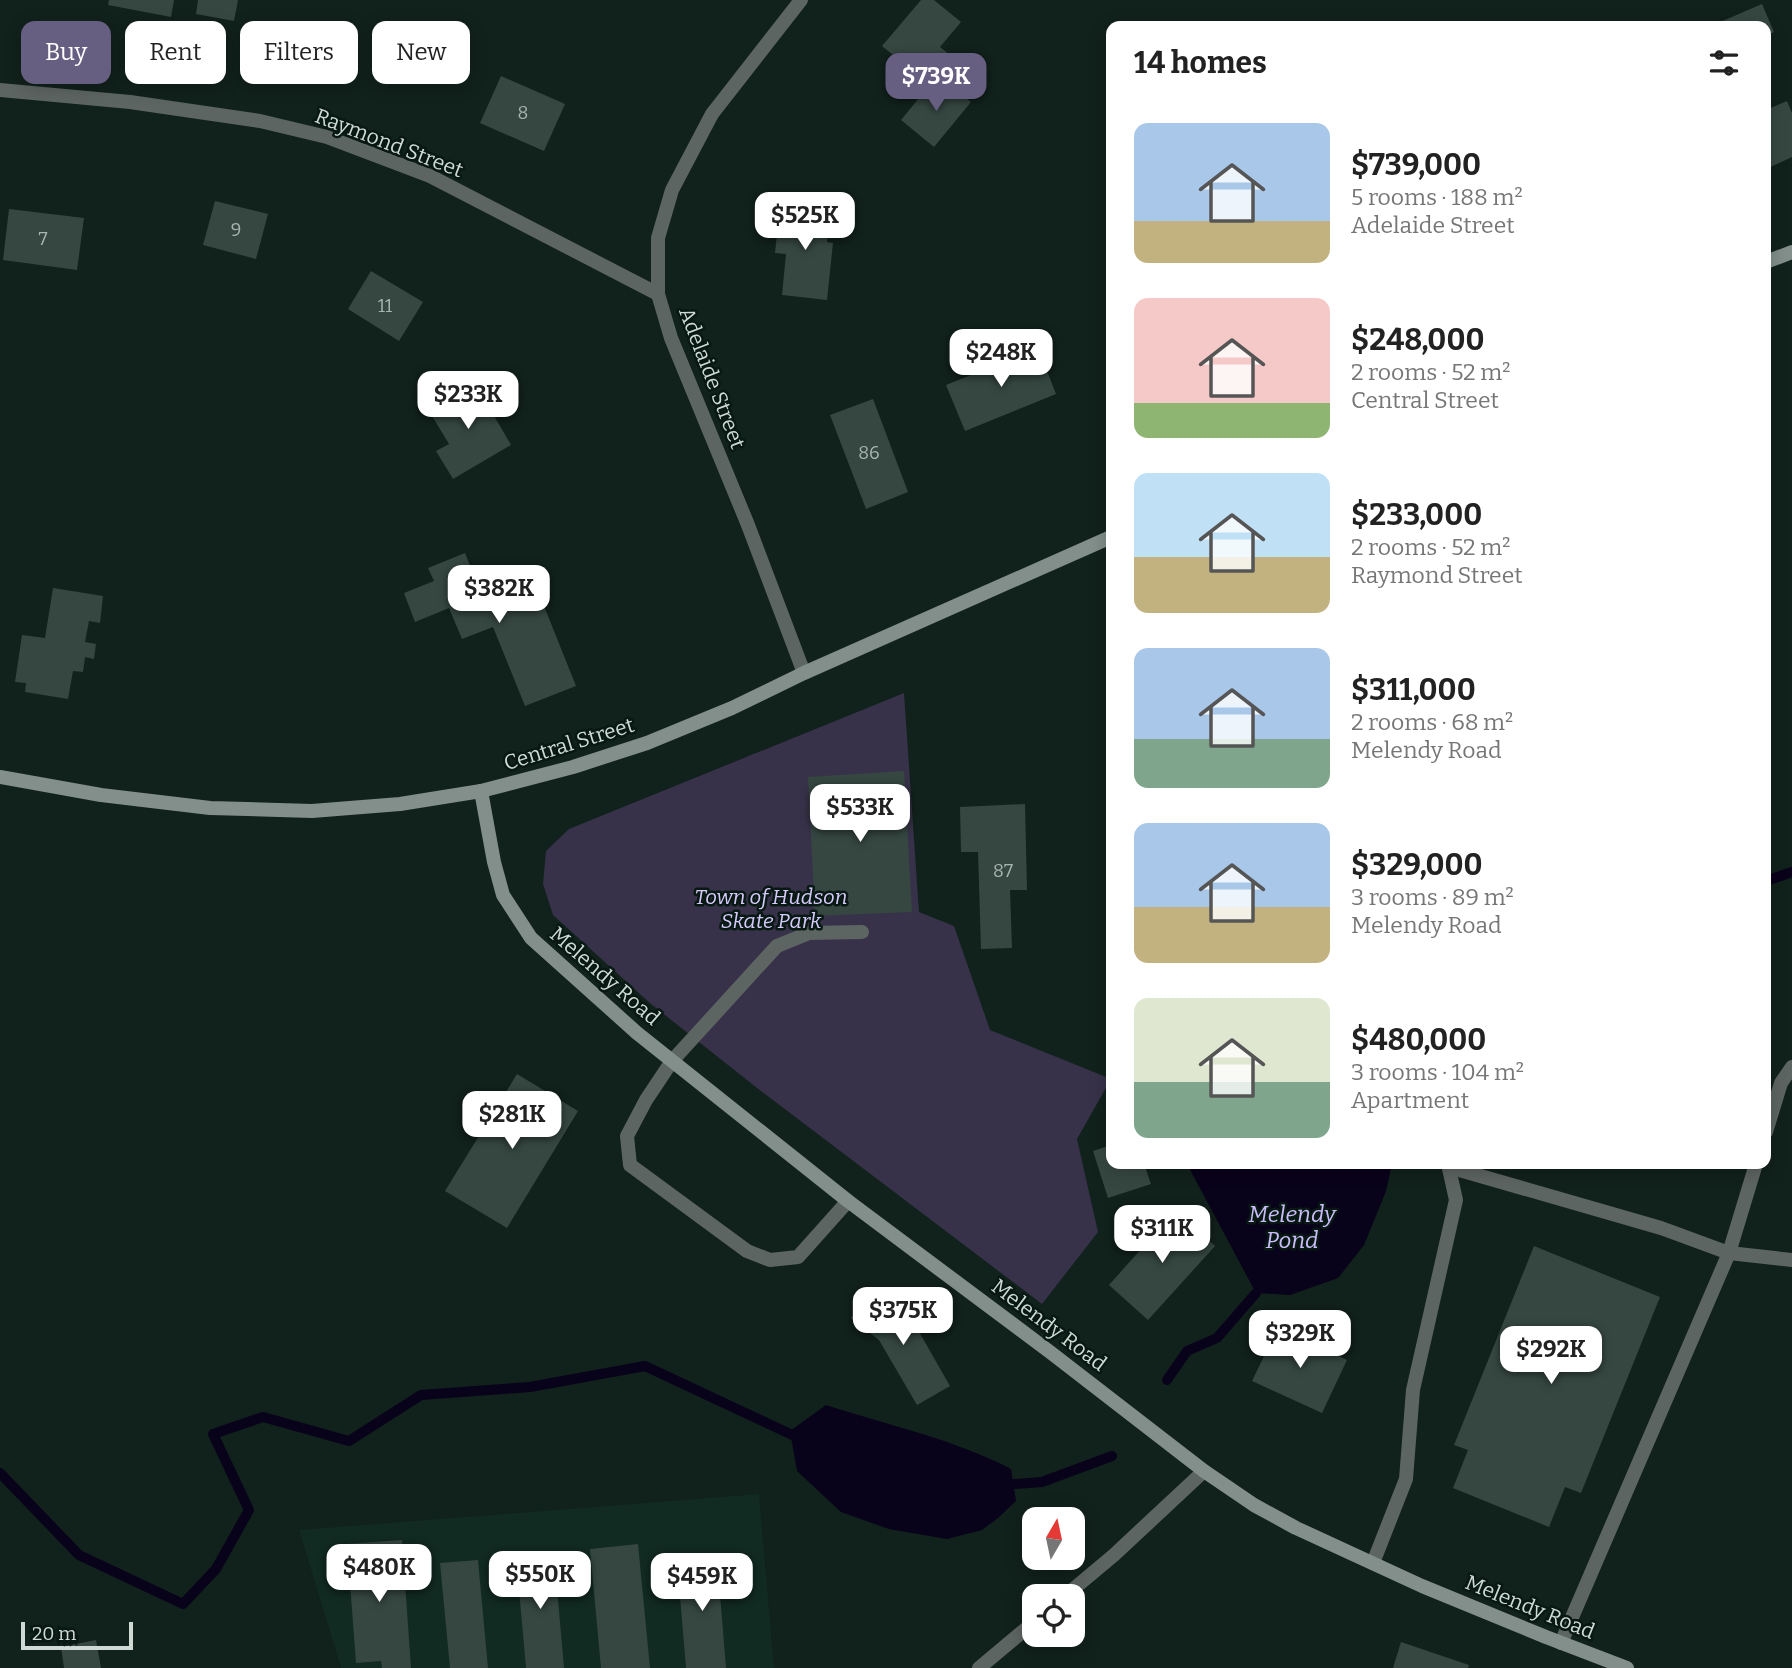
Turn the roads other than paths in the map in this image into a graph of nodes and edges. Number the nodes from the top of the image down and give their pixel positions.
1 (801, 0) edge
2 (0, 90) edge
3 (1792, 251) edge
4 (1771, 260) edge
5 (658, 294) junction
6 (1106, 539) edge
7 (804, 673) junction
8 (0, 777) edge
9 (481, 791) junction
10 (862, 932) dead end
11 (672, 1060) junction
12 (1792, 1067) edge
13 (1771, 1116) edge
14 (1449, 1169) edge
15 (1462, 1169) edge
16 (1754, 1169) edge
17 (848, 1202) junction
18 (1729, 1253) junction
19 (1792, 1260) edge
20 (1203, 1471) junction
21 (1373, 1563) junction
22 (1079, 1584) edge
23 (1022, 1632) edge
24 (1561, 1643) junction
25 (979, 1668) edge
26 (1627, 1668) edge

1 - 5 street, Adelaide Street
2 - 5 street, Raymond Street
3 - 4 street
5 - 7 street, Adelaide Street
6 - 7 street, Central Street
7 - 9 street, Central Street
8 - 9 street, Central Street
9 - 11 street, Melendy Road
10 - 11 street
11 - 17 street, Melendy Road
11 - 17 street
12 - 13 street
14 - 21 street
15 - 18 street
16 - 18 street
17 - 20 street, Melendy Road
18 - 19 street
18 - 24 street
20 - 21 street, Melendy Road
20 - 22 street
21 - 24 street, Melendy Road
23 - 25 street
24 - 26 street, Melendy Road

